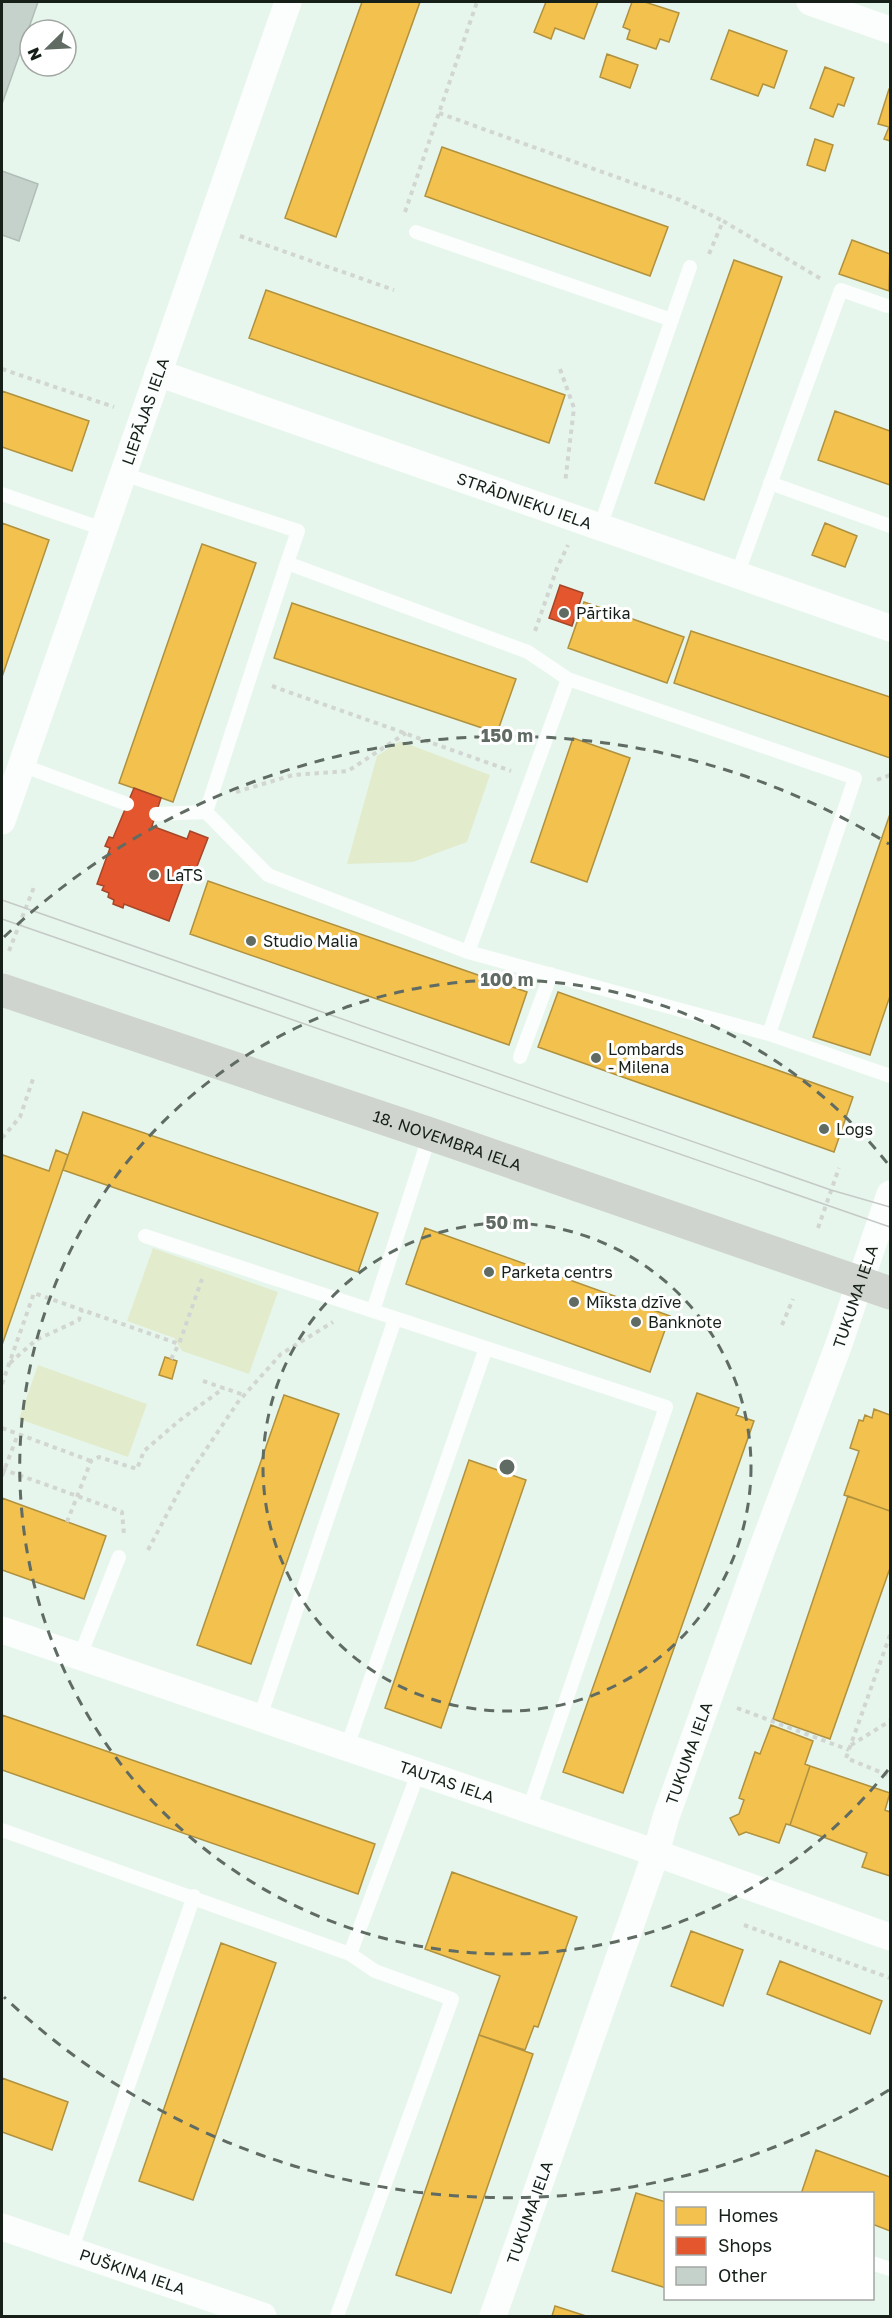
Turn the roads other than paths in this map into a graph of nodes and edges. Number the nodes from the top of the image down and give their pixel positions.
1 (288, 2) edge
2 (810, 2) edge
3 (891, 30) edge
4 (416, 232) road end
5 (690, 267) road end
6 (887, 306) dead end
7 (672, 320) junction
8 (158, 374) junction
9 (123, 474) junction
10 (770, 483) junction
11 (2, 494) edge
12 (580, 520) junction
13 (891, 526) edge
14 (103, 529) junction
15 (287, 563) junction
16 (737, 575) junction
17 (891, 628) edge
18 (568, 679) junction
19 (21, 765) junction
20 (127, 804) dead end
21 (207, 806) junction
22 (156, 814) dead end
23 (2, 821) edge
24 (468, 952) junction
25 (551, 974) junction
26 (2, 990) edge
27 (769, 1034) junction
28 (520, 1057) dead end
29 (891, 1076) edge
30 (430, 1134) junction
31 (891, 1194) edge
32 (145, 1236) dead end
33 (860, 1283) junction
34 (891, 1293) edge
35 (366, 1309) junction
36 (395, 1319) junction
37 (486, 1348) junction
38 (119, 1557) dead end
39 (2, 1630) edge
40 (80, 1656) junction
41 (260, 1717) junction
42 (347, 1746) junction
43 (420, 1771) junction
44 (529, 1809) junction
45 (2, 1830) edge
46 (656, 1853) junction
47 (194, 1896) junction
48 (891, 1937) edge
49 (350, 1953) junction
50 (2, 2227) edge
51 (70, 2251) junction
52 (874, 2263) edge
53 (891, 2269) edge
54 (263, 2316) edge
55 (337, 2316) edge
56 (493, 2316) edge

1 - 8 street, LIEPĀJAS IELA
2 - 3 street
4 - 7 lane
5 - 7 lane
6 - 10 lane
7 - 12 lane
8 - 9 street, LIEPĀJAS IELA
8 - 12 street, STRĀDNIEKU IELA
9 - 14 street, LIEPĀJAS IELA
9 - 15 lane
10 - 13 lane
10 - 16 lane
11 - 14 lane
12 - 16 street, STRĀDNIEKU IELA
14 - 19 street, LIEPĀJAS IELA
15 - 18 lane
15 - 21 lane
16 - 17 street, STRĀDNIEKU IELA
18 - 24 lane
18 - 27 lane
19 - 20 lane
19 - 23 street, LIEPĀJAS IELA
21 - 22 lane
21 - 24 lane
24 - 25 lane
25 - 27 lane
25 - 28 lane
26 - 30 main road, 18. NOVEMBRA IELA
27 - 29 lane
30 - 33 main road, 18. NOVEMBRA IELA
30 - 35 lane
31 - 33 street, TUKUMA IELA
32 - 35 lane
33 - 34 main road, 18. NOVEMBRA IELA
33 - 46 street, TUKUMA IELA
35 - 36 lane
36 - 37 lane
36 - 41 lane
37 - 42 lane
37 - 44 lane
38 - 40 lane
39 - 40 street, TAUTAS IELA
40 - 41 street, TAUTAS IELA
41 - 42 street, TAUTAS IELA
42 - 43 street, TAUTAS IELA
43 - 44 street, TAUTAS IELA
43 - 49 lane
44 - 46 street, TAUTAS IELA
45 - 47 lane
46 - 48 street, TAUTAS IELA
46 - 56 street, TUKUMA IELA
47 - 49 lane
47 - 51 lane
49 - 55 lane
50 - 51 street, PUŠKINA IELA
51 - 54 street, PUŠKINA IELA
52 - 53 lane

